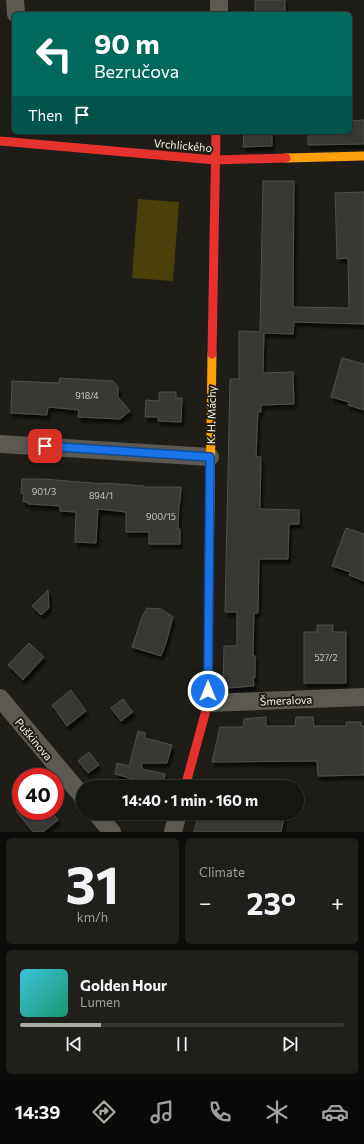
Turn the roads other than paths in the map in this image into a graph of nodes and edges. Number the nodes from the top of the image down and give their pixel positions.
1 (15, 0) edge
2 (220, 0) edge
3 (16, 12) edge
4 (219, 12) edge
5 (216, 134) edge
6 (19, 137) edge
7 (0, 141) edge
8 (364, 156) edge
9 (216, 160) junction
10 (0, 444) edge
11 (210, 457) junction
12 (364, 697) edge
13 (0, 698) edge
14 (208, 703) junction
15 (187, 780) edge
16 (76, 789) edge
17 (102, 820) edge
18 (176, 820) edge
19 (112, 832) edge
20 (173, 832) edge

1 - 3 street
2 - 4 street
5 - 9 street, K. H. Máchy
6 - 7 street, Vrchlického
6 - 9 street, Vrchlického
8 - 9 street, Vrchlického
9 - 11 street, K. H. Máchy
10 - 11 street
11 - 14 street, K. H. Máchy
12 - 14 street, Šmeralova
13 - 16 street, Puškinova
14 - 15 street, K. H. Máchy
17 - 19 street
18 - 20 street

